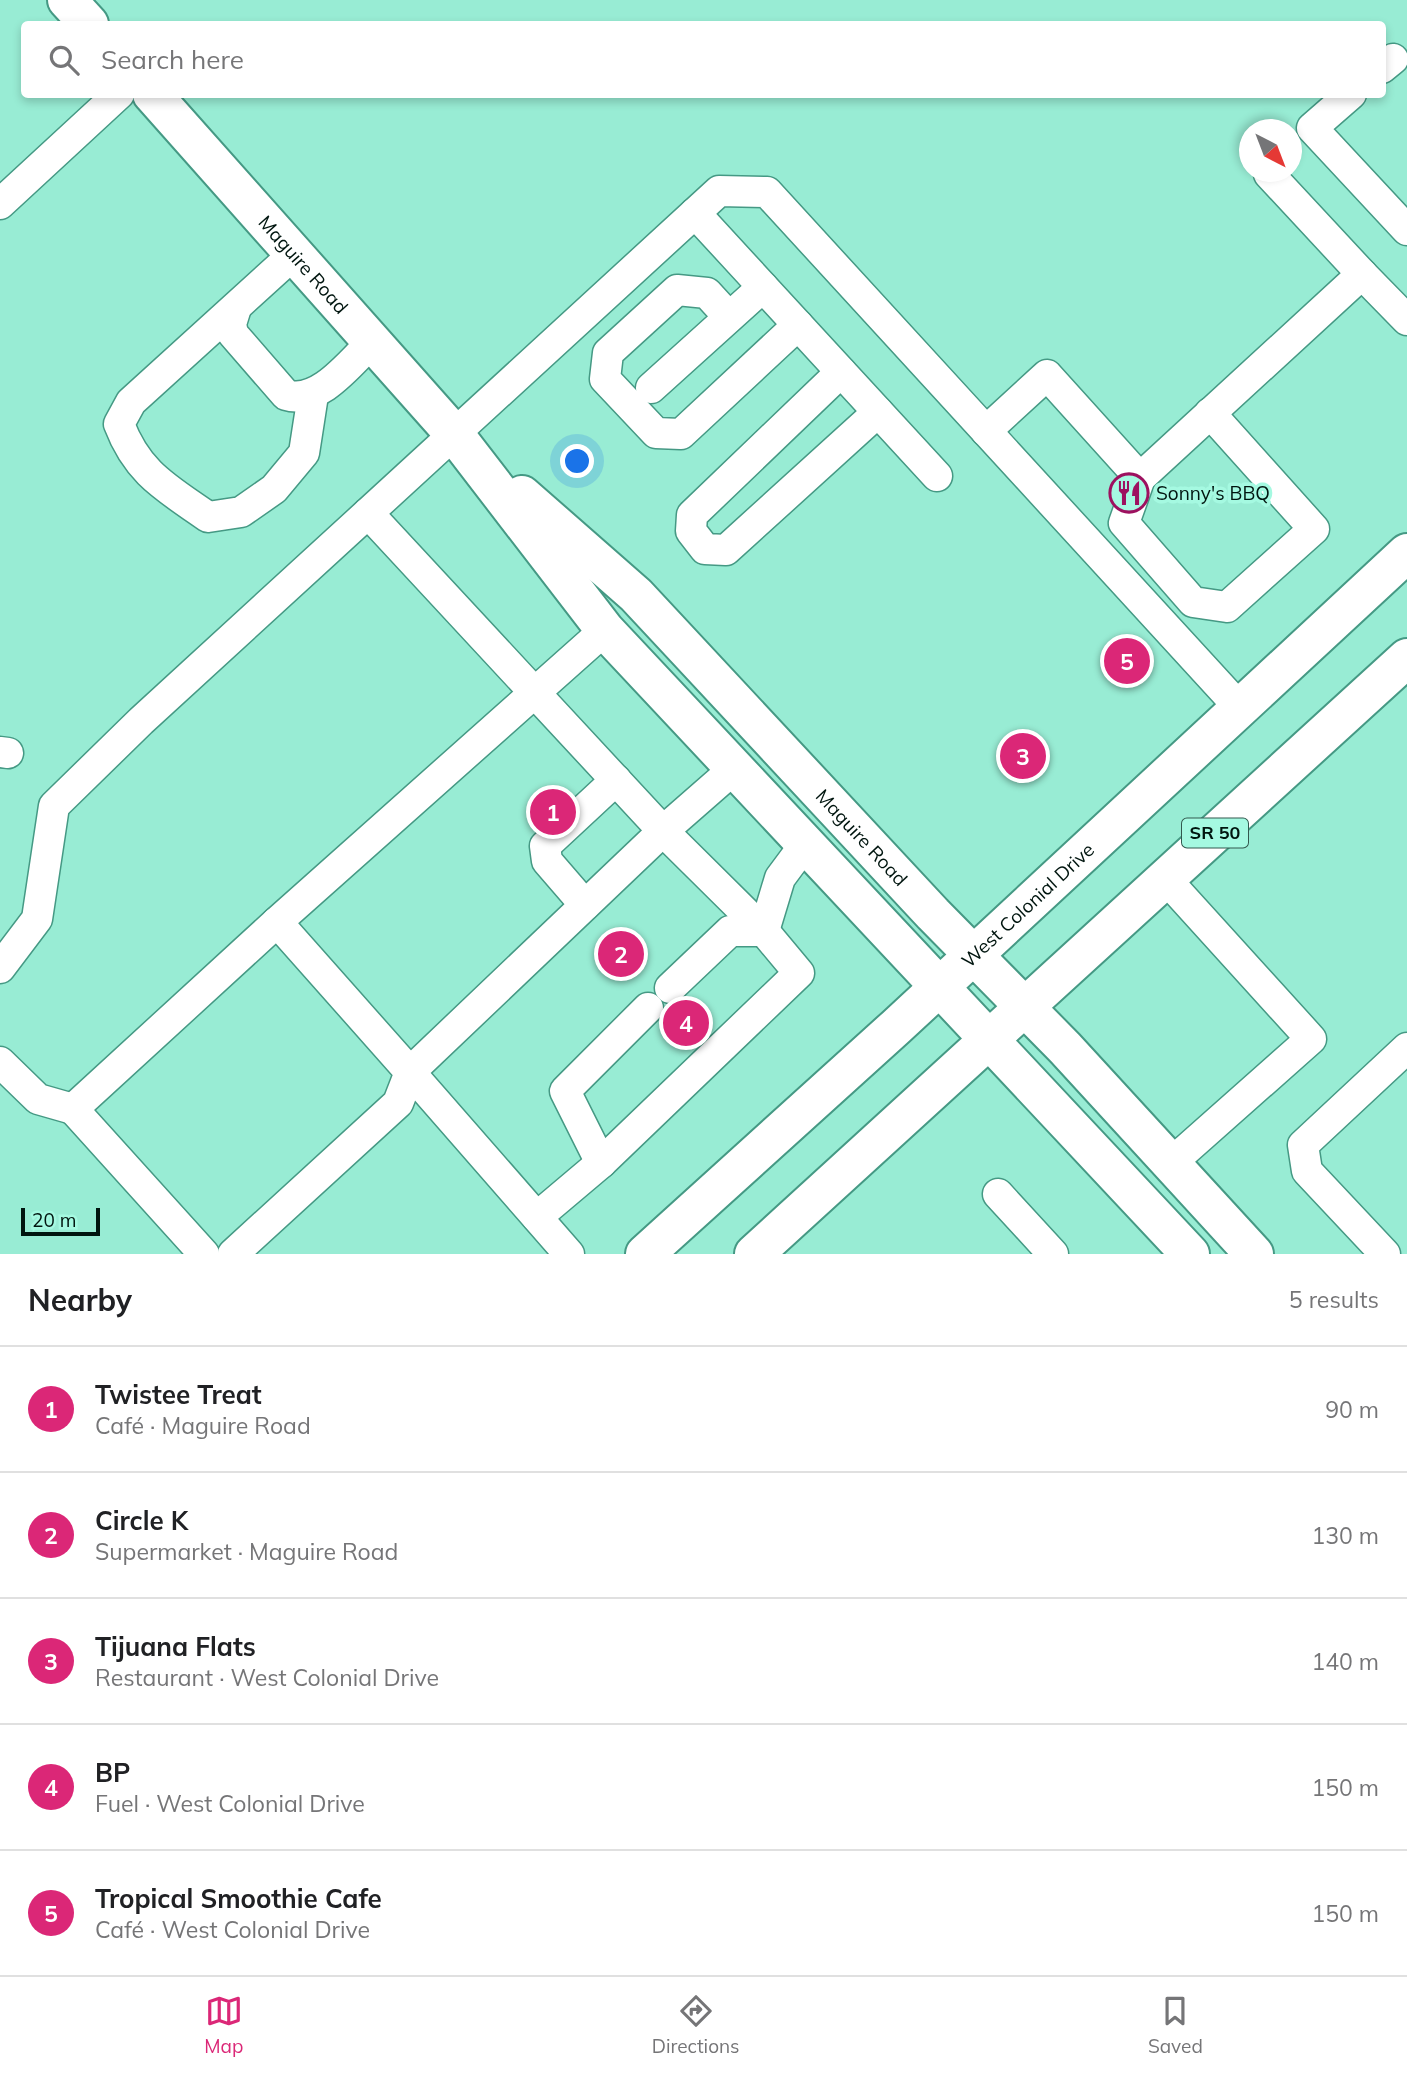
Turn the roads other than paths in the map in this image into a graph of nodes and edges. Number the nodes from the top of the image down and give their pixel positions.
1 (67, 0) edge
2 (86, 21) edge
3 (115, 98) edge
4 (156, 98) edge
5 (1347, 98) edge
6 (1276, 182) edge
7 (0, 204) edge
8 (695, 213) junction
9 (1407, 230) edge
10 (294, 254) junction
11 (1362, 274) junction
12 (763, 287) junction
13 (235, 311) junction
14 (729, 317) junction
15 (1407, 320) edge
16 (798, 325) junction
17 (372, 342) junction
18 (841, 372) junction
19 (651, 388) dead end
20 (313, 395) junction
21 (878, 412) junction
22 (1210, 413) junction
23 (986, 431) junction
24 (455, 435) junction
25 (937, 476) dead end
26 (1140, 478) junction
27 (368, 513) junction
28 (1407, 553) edge
29 (605, 630) junction
30 (1407, 658) edge
31 (535, 693) junction
32 (1240, 708) junction
33 (735, 768) junction
34 (616, 780) junction
35 (663, 831) junction
36 (806, 843) junction
37 (1165, 878) junction
38 (585, 905) junction
39 (277, 922) junction
40 (764, 931) junction
41 (972, 954) junction
42 (0, 968) edge
43 (940, 986) junction
44 (670, 988) dead end
45 (649, 1008) dead end
46 (1023, 1008) junction
47 (989, 1040) junction
48 (1407, 1048) edge
49 (0, 1062) edge
50 (410, 1072) junction
51 (73, 1109) junction
52 (601, 1163) junction
53 (1170, 1164) junction
54 (998, 1194) dead end
55 (537, 1217) junction
56 (204, 1254) edge
57 (233, 1254) edge
58 (569, 1254) edge
59 (645, 1254) edge
60 (754, 1254) edge
61 (1053, 1254) edge
62 (1190, 1254) edge
63 (1254, 1254) edge
64 (1385, 1254) edge

1 - 2 main road
3 - 7 lane
4 - 10 main road, Maguire Road
5 - 9 lane
6 - 11 lane
8 - 12 lane
8 - 23 lane
8 - 24 lane
10 - 13 lane
10 - 17 main road, Maguire Road
11 - 15 lane
11 - 22 lane
12 - 14 lane
12 - 16 lane
13 - 20 lane
13 - 20 lane
14 - 16 lane
14 - 19 lane
16 - 18 lane
17 - 20 lane
17 - 24 main road, Maguire Road
18 - 21 lane
18 - 21 lane
21 - 25 lane
22 - 26 lane
22 - 26 lane
23 - 26 lane
23 - 32 lane
24 - 27 lane
24 - 29 main road, Maguire Road
24 - 41 main road, Maguire Road
27 - 31 lane
27 - 42 lane
28 - 32 main road, West Colonial Drive
29 - 31 lane
29 - 33 main road, Maguire Road
30 - 37 main road, SR 50
31 - 34 lane
31 - 39 lane
32 - 41 main road, West Colonial Drive
33 - 35 lane
33 - 36 main road, Maguire Road
34 - 35 lane
34 - 38 lane
35 - 38 lane
35 - 40 lane
36 - 40 lane
36 - 43 main road, Maguire Road
37 - 46 main road, SR 50
37 - 53 lane
38 - 50 lane
39 - 50 lane
39 - 51 lane
40 - 44 lane
40 - 52 lane
41 - 43 main road, West Colonial Drive
41 - 46 main road, Maguire Road
43 - 47 main road, Maguire Road
43 - 59 main road, West Colonial Drive
45 - 52 lane
46 - 47 main road, SR 50
46 - 53 main road, Maguire Road
47 - 60 main road, SR 50
47 - 62 main road, Maguire Road
48 - 64 lane
49 - 51 lane
50 - 55 lane
50 - 57 lane
51 - 56 lane
52 - 55 lane
53 - 63 main road, Maguire Road
54 - 61 lane
55 - 58 lane

